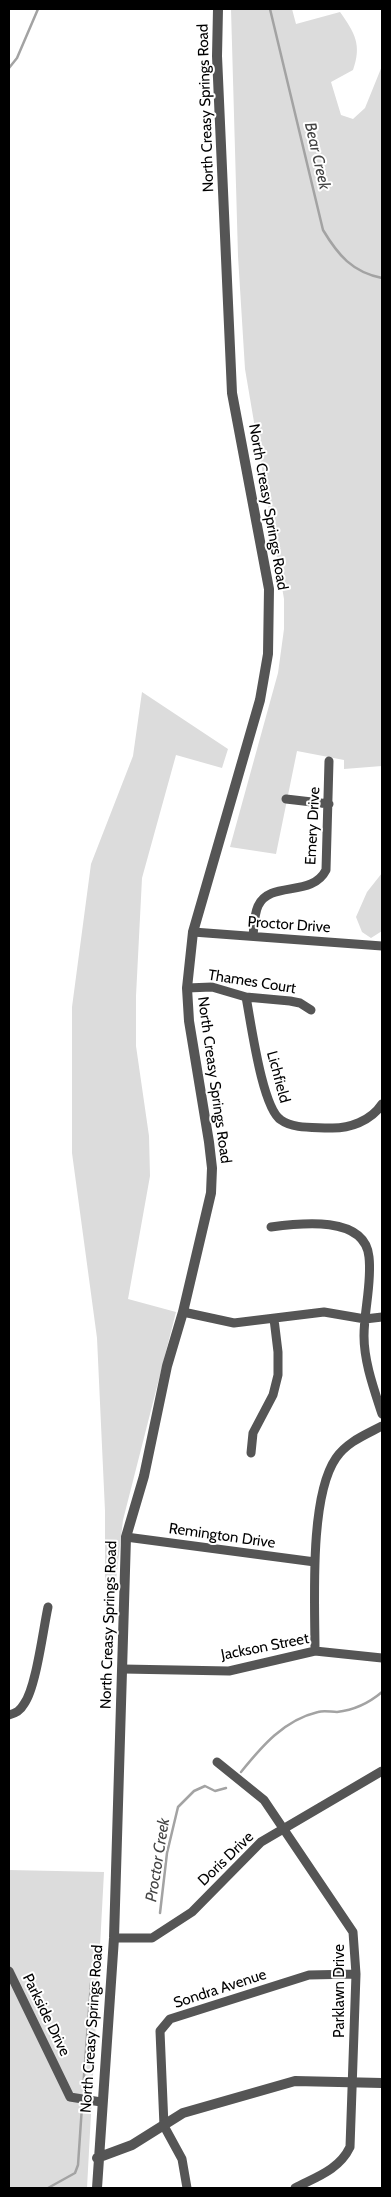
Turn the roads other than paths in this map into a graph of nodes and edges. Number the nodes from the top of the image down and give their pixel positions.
1 (218, 9) edge
2 (329, 761) dead end
3 (286, 799) dead end
4 (329, 804) junction
5 (193, 932) junction
6 (253, 936) junction
7 (382, 946) edge
8 (187, 988) junction
9 (246, 997) junction
10 (311, 1010) dead end
11 (381, 1111) edge
12 (271, 1227) dead end
13 (184, 1312) junction
14 (382, 1316) edge
15 (274, 1319) junction
16 (365, 1319) junction
17 (382, 1414) edge
18 (382, 1426) edge
19 (251, 1453) dead end
20 (126, 1537) junction
21 (315, 1562) junction
22 (48, 1607) dead end
23 (315, 1651) junction
24 (382, 1658) edge
25 (122, 1669) junction
26 (9, 1715) edge
27 (217, 1762) dead end
28 (382, 1771) edge
29 (286, 1829) junction
30 (114, 1938) junction
31 (9, 1971) edge
32 (356, 1974) junction
33 (352, 2082) junction
34 (382, 2083) edge
35 (101, 2102) junction
36 (164, 2126) junction
37 (98, 2158) junction
38 (97, 2188) edge
39 (187, 2188) edge
40 (295, 2188) edge

1 - 5 street, North Creasy Springs Road
2 - 4 street, Emery Drive
3 - 4 street
4 - 6 street, Emery Drive
5 - 6 street, Proctor Drive
5 - 8 street, North Creasy Springs Road
6 - 7 street, Proctor Drive
8 - 9 street, Thames Court
8 - 13 street, North Creasy Springs Road
9 - 10 street, Thames Court
9 - 11 street, Lichfield
12 - 16 street
13 - 15 street
13 - 20 street, North Creasy Springs Road
14 - 16 street
15 - 16 street
15 - 19 street
16 - 17 street
18 - 21 street
20 - 21 street, Remington Drive
20 - 25 street, North Creasy Springs Road
21 - 23 street
22 - 26 street
23 - 24 street, Jackson Street
23 - 25 street, Jackson Street
25 - 30 street, North Creasy Springs Road
27 - 29 street, Parklawn Drive
28 - 29 street, Doris Drive
29 - 30 street, Doris Drive
29 - 32 street, Parklawn Drive
30 - 35 street, North Creasy Springs Road
31 - 35 street, Parkside Drive
32 - 33 street, Parklawn Drive
32 - 36 street, Sondra Avenue
33 - 34 street
33 - 36 street
33 - 40 street, Parklawn Drive
35 - 37 street, North Creasy Springs Road
36 - 37 street
36 - 39 street
37 - 38 street, North Creasy Springs Road

